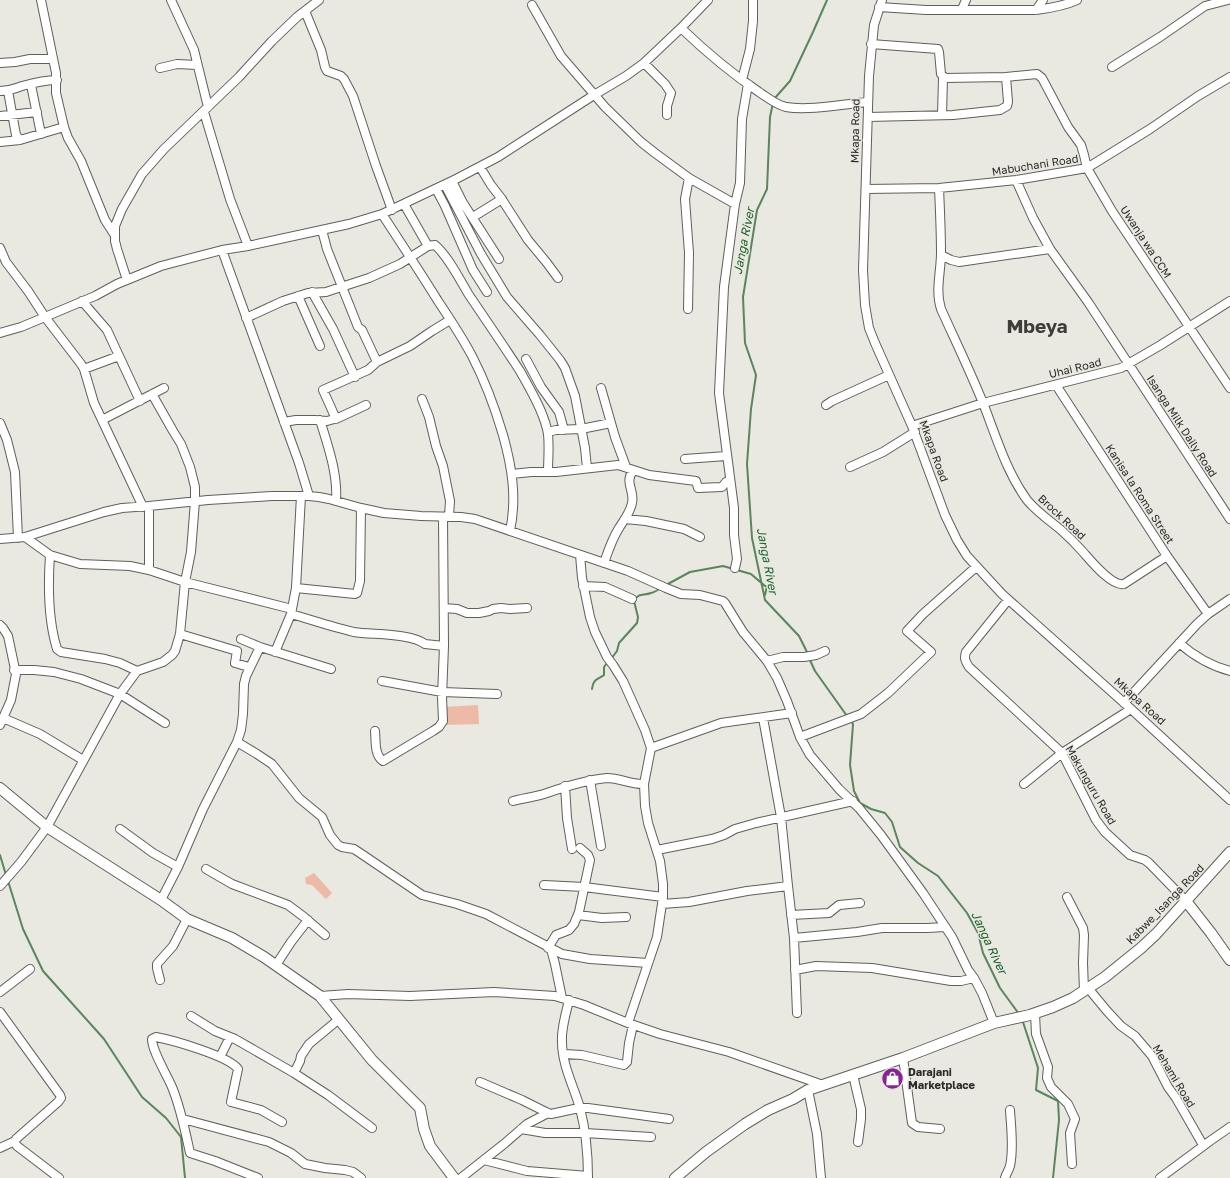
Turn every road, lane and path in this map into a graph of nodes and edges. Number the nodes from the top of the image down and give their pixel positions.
1 (41, 0) edge
2 (171, 0) edge
3 (319, 0) edge
4 (708, 0) edge
5 (753, 0) edge
6 (966, 0) edge
7 (1043, 0) edge
8 (1077, 0) edge
9 (1228, 0) edge
10 (1063, 2) edge
11 (881, 3) edge
12 (532, 5) dead end
13 (962, 9) junction
14 (1036, 10) junction
15 (304, 11) junction
16 (681, 28) junction
17 (871, 44) junction
18 (53, 59) junction
19 (0, 63) edge
20 (644, 63) junction
21 (197, 65) junction
22 (1112, 67) dead end
23 (160, 68) dead end
24 (1006, 77) junction
25 (1230, 77) edge
26 (943, 78) junction
27 (57, 80) junction
28 (745, 82) junction
29 (31, 85) junction
30 (4, 91) edge
31 (594, 95) junction
32 (868, 102) junction
33 (206, 109) junction
34 (38, 112) junction
35 (13, 115) junction
36 (667, 115) dead end
37 (942, 115) junction
38 (0, 116) edge
39 (868, 117) junction
40 (64, 127) junction
41 (42, 134) junction
42 (20, 140) junction
43 (0, 142) edge
44 (480, 167) junction
45 (1087, 168) junction
46 (689, 178) junction
47 (1016, 180) junction
48 (449, 183) junction
49 (940, 188) junction
50 (436, 189) junction
51 (866, 189) junction
52 (502, 199) junction
53 (404, 204) junction
54 (735, 204) junction
55 (392, 210) junction
56 (382, 214) junction
57 (473, 217) junction
58 (322, 230) junction
59 (114, 234) junction
60 (248, 246) junction
61 (428, 246) junction
62 (0, 248) edge
63 (1050, 249) junction
64 (222, 250) junction
65 (941, 255) junction
66 (410, 258) junction
67 (499, 259) dead end
68 (558, 278) dead end
69 (127, 280) junction
70 (342, 287) junction
71 (312, 292) junction
72 (487, 292) dead end
73 (298, 296) junction
74 (82, 301) junction
75 (1230, 301) edge
76 (688, 309) dead end
77 (45, 317) junction
78 (246, 318) junction
79 (450, 320) junction
80 (1189, 328) junction
81 (0, 333) edge
82 (320, 346) dead end
83 (119, 356) junction
84 (526, 359) dead end
85 (377, 362) junction
86 (1128, 364) junction
87 (84, 369) junction
88 (889, 374) junction
89 (355, 376) junction
90 (1056, 384) junction
91 (164, 388) dead end
92 (601, 388) dead end
93 (1230, 388) edge
94 (152, 394) junction
95 (422, 399) dead end
96 (140, 401) junction
97 (983, 403) junction
98 (366, 405) dead end
99 (826, 405) dead end
100 (336, 419) junction
101 (102, 420) junction
102 (320, 420) junction
103 (284, 422) junction
104 (0, 423) edge
105 (611, 423) junction
106 (581, 428) junction
107 (913, 429) junction
108 (564, 430) junction
109 (548, 432) junction
110 (726, 456) junction
111 (685, 459) dead end
112 (850, 467) dead end
113 (587, 468) junction
114 (629, 469) junction
115 (548, 472) junction
116 (512, 474) junction
117 (729, 481) junction
118 (305, 496) junction
119 (195, 501) junction
120 (336, 501) junction
121 (146, 507) junction
122 (361, 508) junction
123 (446, 516) junction
124 (625, 519) junction
125 (1230, 519) edge
126 (510, 531) junction
127 (21, 537) junction
128 (700, 537) dead end
129 (0, 539) edge
130 (50, 555) junction
131 (580, 555) junction
132 (1167, 556) junction
133 (604, 563) junction
134 (976, 567) junction
135 (735, 568) dead end
136 (149, 570) junction
137 (185, 582) junction
138 (584, 586) junction
139 (296, 588) junction
140 (632, 599) dead end
141 (1230, 599) edge
142 (1008, 600) junction
143 (444, 608) junction
144 (527, 608) dead end
145 (292, 612) junction
146 (1208, 614) junction
147 (0, 625) edge
148 (180, 634) junction
149 (241, 639) dead end
150 (1179, 643) junction
151 (444, 646) junction
152 (260, 648) junction
153 (825, 651) dead end
154 (276, 652) junction
155 (767, 660) junction
156 (249, 668) junction
157 (331, 669) dead end
158 (14, 670) junction
159 (1230, 671) edge
160 (137, 672) junction
161 (382, 681) dead end
162 (442, 692) junction
163 (120, 694) junction
164 (497, 694) dead end
165 (1127, 706) junction
166 (792, 713) junction
167 (763, 718) junction
168 (1, 721) edge
169 (165, 723) dead end
170 (375, 731) dead end
171 (800, 737) junction
172 (237, 742) junction
173 (651, 748) junction
174 (1062, 753) junction
175 (84, 760) junction
176 (590, 780) junction
177 (644, 784) junction
178 (1024, 784) dead end
179 (565, 786) junction
180 (0, 788) edge
181 (1230, 800) edge
182 (513, 801) dead end
183 (853, 802) junction
184 (781, 817) junction
185 (47, 827) junction
186 (120, 829) dead end
187 (601, 846) dead end
188 (657, 850) junction
189 (1230, 852) edge
190 (178, 867) junction
191 (206, 869) dead end
192 (2, 883) edge
193 (544, 885) dead end
194 (788, 886) junction
195 (584, 887) junction
196 (1067, 897) dead end
197 (161, 900) junction
198 (662, 900) junction
199 (1186, 901) junction
200 (860, 903) dead end
201 (578, 915) junction
202 (792, 915) junction
203 (626, 917) dead end
204 (187, 919) junction
205 (308, 920) junction
206 (945, 927) junction
207 (325, 936) dead end
208 (794, 938) junction
209 (550, 948) junction
210 (1230, 960) edge
211 (648, 963) junction
212 (276, 965) junction
213 (30, 969) dead end
214 (795, 970) junction
215 (974, 978) junction
216 (160, 980) dead end
217 (1086, 990) junction
218 (0, 992) edge
219 (320, 996) junction
220 (565, 999) junction
221 (0, 1012) edge
222 (797, 1013) dead end
223 (1033, 1014) junction
224 (191, 1016) dead end
225 (338, 1020) junction
226 (631, 1024) junction
227 (994, 1024) junction
228 (230, 1037) junction
229 (564, 1054) junction
230 (220, 1057) junction
231 (903, 1058) junction
232 (294, 1073) junction
233 (853, 1075) junction
234 (480, 1082) dead end
235 (823, 1085) junction
236 (808, 1090) junction
237 (580, 1108) junction
238 (1010, 1110) dead end
239 (548, 1113) junction
240 (183, 1119) junction
241 (669, 1119) dead end
242 (282, 1122) dead end
243 (1230, 1127) edge
244 (372, 1128) dead end
245 (521, 1129) junction
246 (940, 1129) dead end
247 (585, 1133) junction
248 (651, 1137) dead end
249 (15, 1141) junction
250 (858, 1142) dead end
251 (1203, 1146) junction
252 (0, 1148) edge
253 (484, 1160) junction
254 (1072, 1164) dead end
255 (588, 1177) edge
256 (59, 1178) edge
257 (258, 1178) edge
258 (362, 1178) edge
259 (454, 1178) edge
260 (461, 1178) edge
261 (675, 1178) edge
262 (821, 1178) edge
263 (1005, 1178) edge
264 (1160, 1178) edge

1 - 18 street
2 - 21 street
3 - 15 street
4 - 16 street
5 - 28 street
6 - 13 street
7 - 14 street
8 - 10 street
9 - 22 street
10 - 14 street
11 - 13 street
11 - 17 street, Mkapa Road
12 - 31 street
13 - 14 street
15 - 33 street
15 - 55 street
16 - 20 street
16 - 28 street
17 - 26 street
17 - 32 street, Mkapa Road
18 - 19 street
18 - 27 street
20 - 31 street
20 - 36 street
21 - 23 street
21 - 33 street
24 - 26 street, Uwanja wa CCM
24 - 37 street
24 - 45 street, Uwanja wa CCM
25 - 45 street, Mabuchani Road
26 - 37 street
27 - 29 street
27 - 40 street
28 - 32 street
28 - 54 street
29 - 30 street
29 - 34 street
30 - 35 street
31 - 44 street
31 - 46 street
32 - 39 street, Mkapa Road
33 - 59 street
33 - 60 street
34 - 35 street
34 - 41 street
35 - 38 street
35 - 42 street
37 - 39 street
39 - 51 street, Mkapa Road
40 - 41 street
40 - 59 street
41 - 42 street
42 - 43 street
44 - 48 street
44 - 52 street
45 - 47 street, Mabuchani Road
45 - 80 street, Uwanja wa CCM
46 - 54 street
46 - 76 street
47 - 49 street, Mabuchani Road
47 - 63 street, Isanga Milk Daily Road
48 - 50 street
48 - 57 street
48 - 106 street
49 - 51 street, Mabuchani Road
49 - 65 street
50 - 53 street
50 - 72 street
51 - 88 street, Mkapa Road
52 - 57 street
52 - 68 street
53 - 55 street
53 - 61 street
54 - 110 street
55 - 56 street
56 - 58 street
56 - 66 street
57 - 67 street
58 - 60 street
58 - 70 street
59 - 69 street
60 - 64 street
61 - 66 street
61 - 109 street
62 - 77 street
63 - 65 street
63 - 86 street, Isanga Milk Daily Road
64 - 69 street
64 - 78 street
65 - 97 street
66 - 70 street
66 - 79 street
69 - 74 street
70 - 71 street
70 - 85 street
71 - 73 street
71 - 89 street
73 - 78 street
73 - 82 street
74 - 77 street
74 - 83 street
75 - 80 street, Uhai Road
77 - 81 street
77 - 87 street
78 - 103 street
79 - 85 street
79 - 116 street
80 - 86 street, Uhai Road
80 - 93 street, Uwanja wa CCM
83 - 87 street
83 - 96 street
84 - 108 street
85 - 89 street
86 - 90 street, Uhai Road
86 - 125 street, Isanga Milk Daily Road
87 - 101 street
88 - 99 street
88 - 107 street, Mkapa Road
89 - 100 street
90 - 97 street, Uhai Road
90 - 132 street, Kanisa la Roma Street
91 - 94 street
92 - 105 street
94 - 96 street
94 - 119 street
95 - 123 street
96 - 101 street
97 - 107 street, Uhai Road
97 - 132 street, Brock Road
98 - 100 street
100 - 102 street
101 - 121 street
102 - 103 street
102 - 120 street
103 - 118 street
104 - 127 street
105 - 106 street
105 - 114 street
106 - 108 street
106 - 113 street
107 - 112 street, Uhai Road
107 - 134 street, Mkapa Road
108 - 109 street
109 - 115 street
110 - 111 street
110 - 117 street
113 - 114 street
113 - 115 street
114 - 117 street
114 - 124 street
115 - 116 street
116 - 126 street
117 - 135 street
118 - 119 street
118 - 120 street
118 - 139 street
119 - 121 street
119 - 137 street
120 - 122 street
121 - 127 street
121 - 136 street
122 - 123 street
122 - 139 street
123 - 126 street
123 - 143 street
124 - 128 street
124 - 133 street
126 - 131 street
127 - 129 street
127 - 130 street
130 - 136 street
130 - 160 street
131 - 133 street
131 - 138 street
132 - 146 street, Kanisa la Roma Street
133 - 155 street
134 - 142 street, Mkapa Road
134 - 171 street
136 - 137 street
137 - 145 street
137 - 148 street
138 - 140 street
138 - 173 street
139 - 145 street
141 - 146 street
142 - 165 street, Mkapa Road
142 - 174 street, Makunguru Road
143 - 144 street
143 - 151 street
145 - 151 street
145 - 154 street
146 - 150 street
147 - 158 street
148 - 156 street
148 - 160 street
149 - 152 street
150 - 159 street
150 - 165 street
151 - 162 street
152 - 154 street
152 - 156 street
153 - 155 street
154 - 157 street
155 - 166 street
156 - 172 street
158 - 163 street
158 - 168 street
160 - 163 street
161 - 162 street
162 - 164 street
162 - 170 street
163 - 169 street
163 - 175 street
165 - 174 street
165 - 181 street, Mkapa Road
166 - 167 street
166 - 171 street
167 - 173 street
167 - 184 street
168 - 175 street
171 - 183 street
172 - 190 street
172 - 209 street
173 - 177 street
174 - 178 street
174 - 199 street, Makunguru Road
175 - 185 street
176 - 177 street
176 - 179 street
176 - 187 street
177 - 188 street
179 - 182 street
179 - 195 street
180 - 185 street
183 - 184 street
183 - 206 street
184 - 188 street
184 - 194 street
185 - 192 street
185 - 197 street
186 - 190 street
188 - 198 street
189 - 199 street, Kabwe_Isanga Road
190 - 197 street
191 - 205 street
193 - 195 street
194 - 198 street
194 - 202 street
195 - 198 street
195 - 201 street
196 - 217 street
197 - 204 street
198 - 211 street
199 - 210 street
199 - 217 street, Kabwe_Isanga Road
200 - 202 street
201 - 203 street
201 - 209 street
202 - 208 street
204 - 212 street
204 - 216 street
205 - 207 street
205 - 212 street
206 - 208 street
206 - 215 street
208 - 214 street
209 - 211 street
209 - 220 street
211 - 226 street
212 - 219 street
213 - 218 street
214 - 215 street
214 - 222 street
215 - 227 street
217 - 223 street, Kabwe_Isanga Road
217 - 251 street, Mehami Road
219 - 220 street
219 - 225 street
220 - 226 street
220 - 229 street
221 - 249 street
223 - 227 street, Kabwe_Isanga Road
223 - 254 street
224 - 228 street
225 - 232 street
225 - 259 street
226 - 229 street
226 - 235 street
227 - 231 street, Kabwe_Isanga Road
228 - 230 street
228 - 232 street
229 - 237 street
230 - 240 street
230 - 242 street
231 - 233 street, Kabwe_Isanga Road
231 - 246 street
232 - 244 street
233 - 235 street, Kabwe_Isanga Road
233 - 250 street
234 - 239 street
235 - 236 street, Kabwe_Isanga Road
236 - 261 street, Kabwe_Isanga Road
236 - 262 street
237 - 239 street
237 - 241 street
237 - 247 street
238 - 263 street
239 - 245 street
240 - 257 street
240 - 258 street
243 - 251 street
245 - 247 street
245 - 253 street
247 - 248 street
247 - 255 street
249 - 252 street
249 - 256 street
251 - 264 street
253 - 255 street
253 - 260 street

